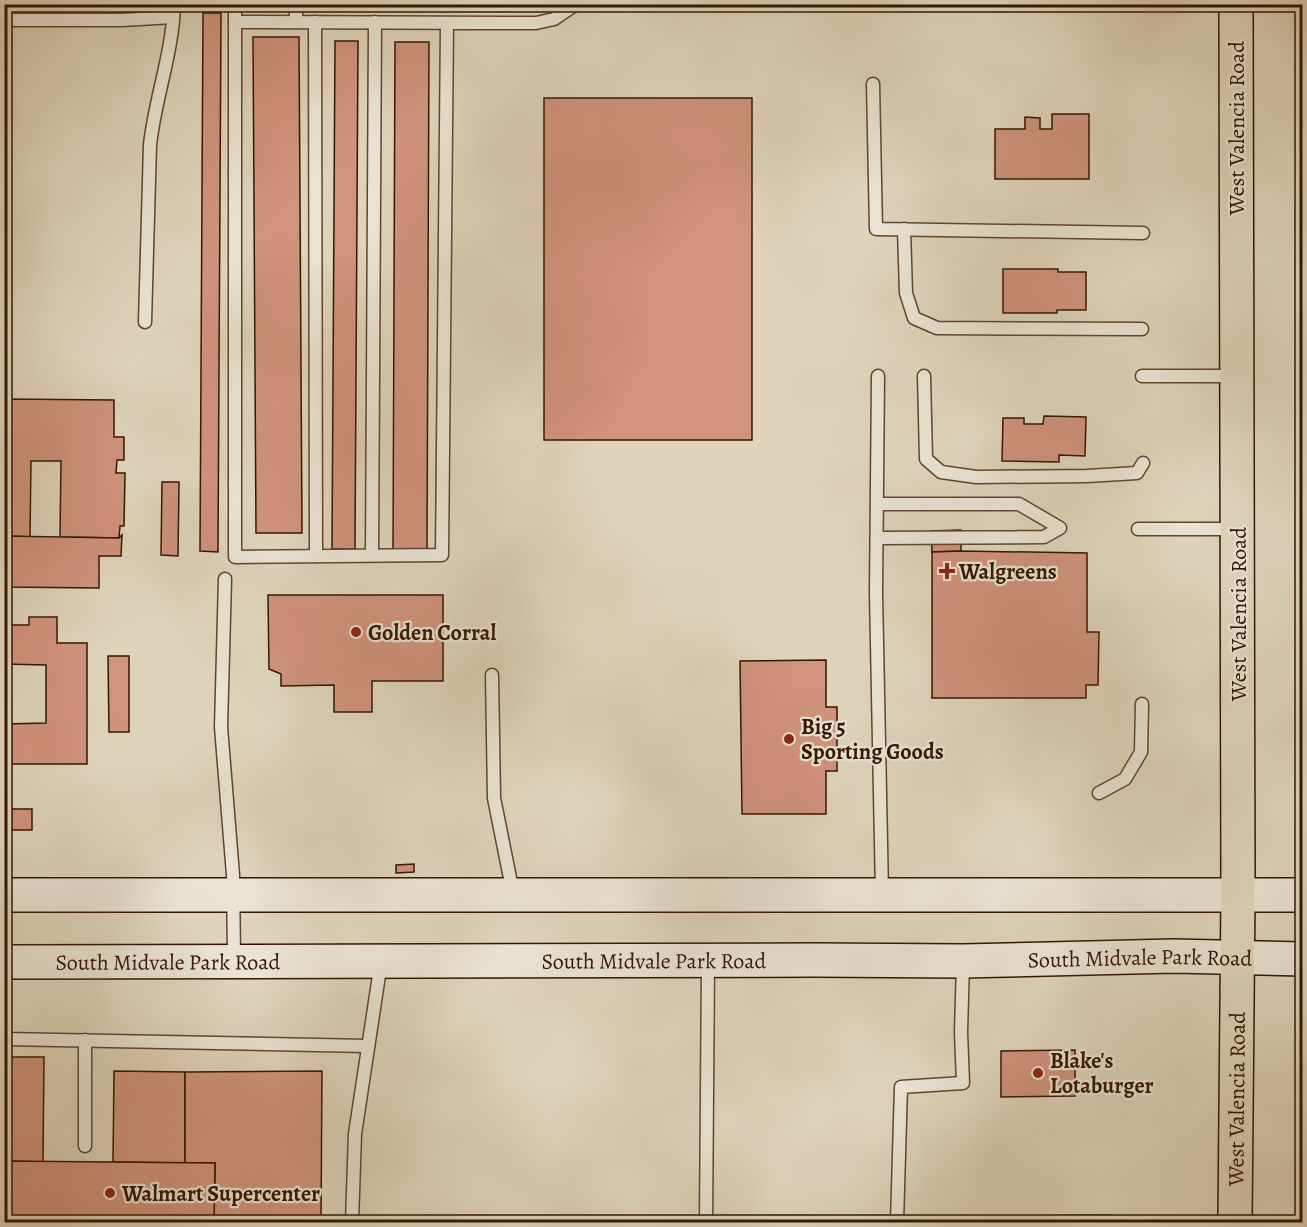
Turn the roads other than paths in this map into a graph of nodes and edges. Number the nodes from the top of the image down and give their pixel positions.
1 (235, 4) edge
2 (296, 4) edge
3 (576, 4) edge
4 (1236, 4) edge
5 (174, 11) edge
6 (4, 20) edge
7 (235, 22) junction
8 (296, 22) junction
9 (315, 22) junction
10 (375, 22) junction
11 (447, 23) junction
12 (873, 84) dead end
13 (904, 229) junction
14 (1143, 233) dead end
15 (145, 322) dead end
16 (1142, 329) dead end
17 (878, 376) dead end
18 (924, 376) dead end
19 (1142, 376) dead end
20 (1237, 376) junction
21 (1143, 464) dead end
22 (877, 504) junction
23 (1138, 529) dead end
24 (1238, 529) junction
25 (877, 538) junction
26 (372, 555) junction
27 (316, 556) junction
28 (225, 579) dead end
29 (492, 675) dead end
30 (1142, 704) dead end
31 (1099, 793) dead end
32 (513, 894) junction
33 (882, 894) junction
34 (1238, 894) junction
35 (4, 895) edge
36 (233, 895) junction
37 (1302, 895) edge
38 (1238, 958) junction
39 (1302, 958) edge
40 (708, 960) junction
41 (381, 961) junction
42 (963, 961) junction
43 (4, 962) edge
44 (234, 962) junction
45 (4, 1039) edge
46 (85, 1040) junction
47 (368, 1046) junction
48 (85, 1146) dead end
49 (352, 1222) edge
50 (706, 1222) edge
51 (897, 1222) edge
52 (1235, 1222) edge

1 - 7 lane
2 - 8 lane
3 - 11 lane
4 - 20 main road, West Valencia Road
5 - 6 lane
5 - 15 lane
7 - 8 lane
7 - 27 lane
8 - 9 lane
9 - 10 lane
9 - 27 lane
10 - 11 lane
10 - 26 lane
11 - 26 lane
12 - 13 lane
13 - 14 lane
13 - 16 lane
17 - 22 lane
18 - 21 lane
19 - 20 lane
20 - 24 main road, West Valencia Road
22 - 25 lane
22 - 25 lane
23 - 24 lane
24 - 34 main road, West Valencia Road
25 - 33 lane
26 - 27 lane
28 - 36 lane
29 - 32 lane
30 - 31 lane
32 - 33 main road
32 - 36 main road
33 - 34 main road
34 - 37 main road
34 - 38 main road, West Valencia Road
35 - 36 main road
36 - 44 lane
38 - 39 main road, South Midvale Park Road
38 - 42 main road, South Midvale Park Road
38 - 52 main road, West Valencia Road
40 - 41 main road, South Midvale Park Road
40 - 42 main road, South Midvale Park Road
40 - 50 lane
41 - 44 main road, South Midvale Park Road
41 - 47 lane
42 - 51 lane
43 - 44 main road, South Midvale Park Road
45 - 46 lane
46 - 47 lane
46 - 48 lane
47 - 49 lane

